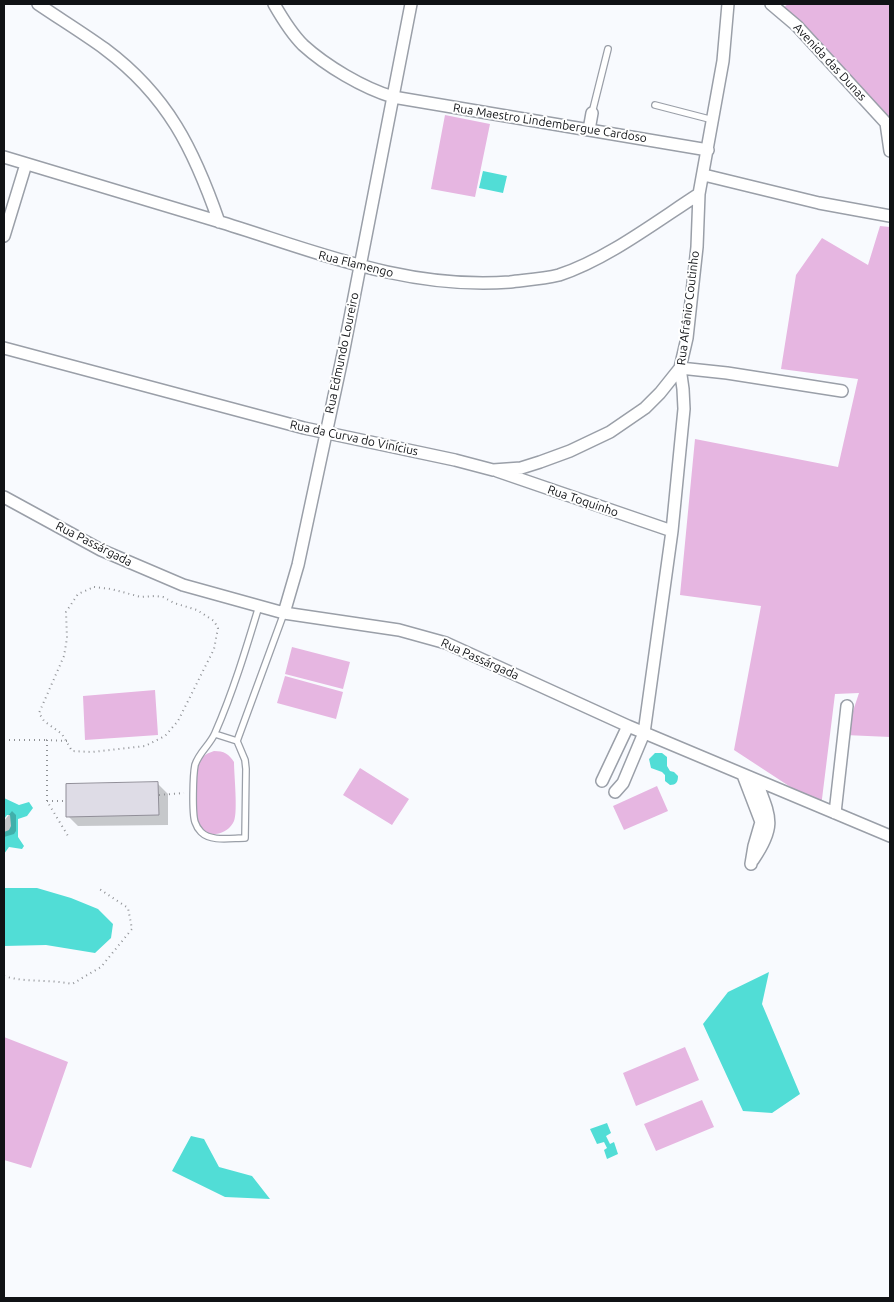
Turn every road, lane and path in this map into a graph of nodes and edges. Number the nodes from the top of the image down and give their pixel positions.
1 (38, 4) edge
2 (274, 4) edge
3 (411, 4) edge
4 (728, 4) edge
5 (771, 4) edge
6 (608, 49) dead end
7 (393, 97) junction
8 (655, 105) dead end
9 (592, 113) joint
10 (713, 120) junction
11 (589, 130) junction
12 (708, 150) junction
13 (890, 151) edge
14 (4, 157) edge
15 (26, 164) junction
16 (704, 175) junction
17 (699, 194) junction
18 (890, 216) edge
19 (219, 222) junction
20 (4, 236) edge
21 (360, 267) junction
22 (4, 348) edge
23 (680, 368) junction
24 (842, 391) dead end
25 (326, 433) junction
26 (493, 470) junction
27 (4, 497) edge
28 (672, 531) junction
29 (258, 606) junction
30 (284, 612) junction
31 (848, 706) dead end
32 (628, 726) junction
33 (644, 733) junction
34 (215, 734) junction
35 (4, 740) edge
36 (47, 740) junction
37 (67, 741) junction
38 (237, 741) junction
39 (743, 775) junction
40 (756, 780) junction
41 (602, 781) dead end
42 (194, 792) junction
43 (615, 792) dead end
44 (158, 795) dead end
45 (66, 801) dead end
46 (47, 802) junction
47 (835, 813) junction
48 (68, 836) dead end
49 (890, 836) edge
50 (98, 888) dead end
51 (4, 976) edge

1 - 19 street
2 - 7 street, Rua Maestro Lindembergue Cardoso
3 - 7 street, Rua Edmundo Loureiro
4 - 10 street, Rua Afrânio Coutinho
5 - 13 street, Avenida das Dunas
6 - 9 lane
7 - 11 street, Rua Maestro Lindembergue Cardoso
7 - 21 street, Rua Edmundo Loureiro
8 - 10 lane
9 - 11 street
10 - 12 street, Rua Afrânio Coutinho
11 - 12 street, Rua Maestro Lindembergue Cardoso
12 - 16 street, Rua Afrânio Coutinho
14 - 15 street, Rua Flamengo
15 - 19 street, Rua Flamengo
15 - 20 street
16 - 17 street, Rua Afrânio Coutinho
16 - 18 street
17 - 21 street, Rua Flamengo
17 - 23 street, Rua Afrânio Coutinho
19 - 21 street, Rua Flamengo
21 - 25 street, Rua Edmundo Loureiro
22 - 25 street, Rua da Curva do Vinícius
23 - 24 street
23 - 26 street, Rua da Curva do Vinícius
23 - 28 street, Rua Afrânio Coutinho
25 - 26 street, Rua da Curva do Vinícius
25 - 30 street, Rua Edmundo Loureiro
26 - 28 street, Rua Toquinho
27 - 29 street, Rua Passárgada
28 - 33 street, Rua Afrânio Coutinho
29 - 30 street, Rua Passárgada
29 - 34 lane
30 - 32 street, Rua Passárgada
30 - 38 lane
31 - 47 street
32 - 33 street, Rua Passárgada
32 - 41 street
33 - 39 street, Rua Passárgada
33 - 43 street, Rua Afrânio Coutinho
34 - 38 lane
34 - 42 lane
35 - 36 path
36 - 37 path
36 - 46 path
37 - 37 path
38 - 42 lane
39 - 40 street, Rua Passárgada
39 - 40 street
40 - 47 street, Rua Passárgada
42 - 44 path
45 - 46 path
46 - 48 path
47 - 49 street, Rua Passárgada
50 - 51 path

